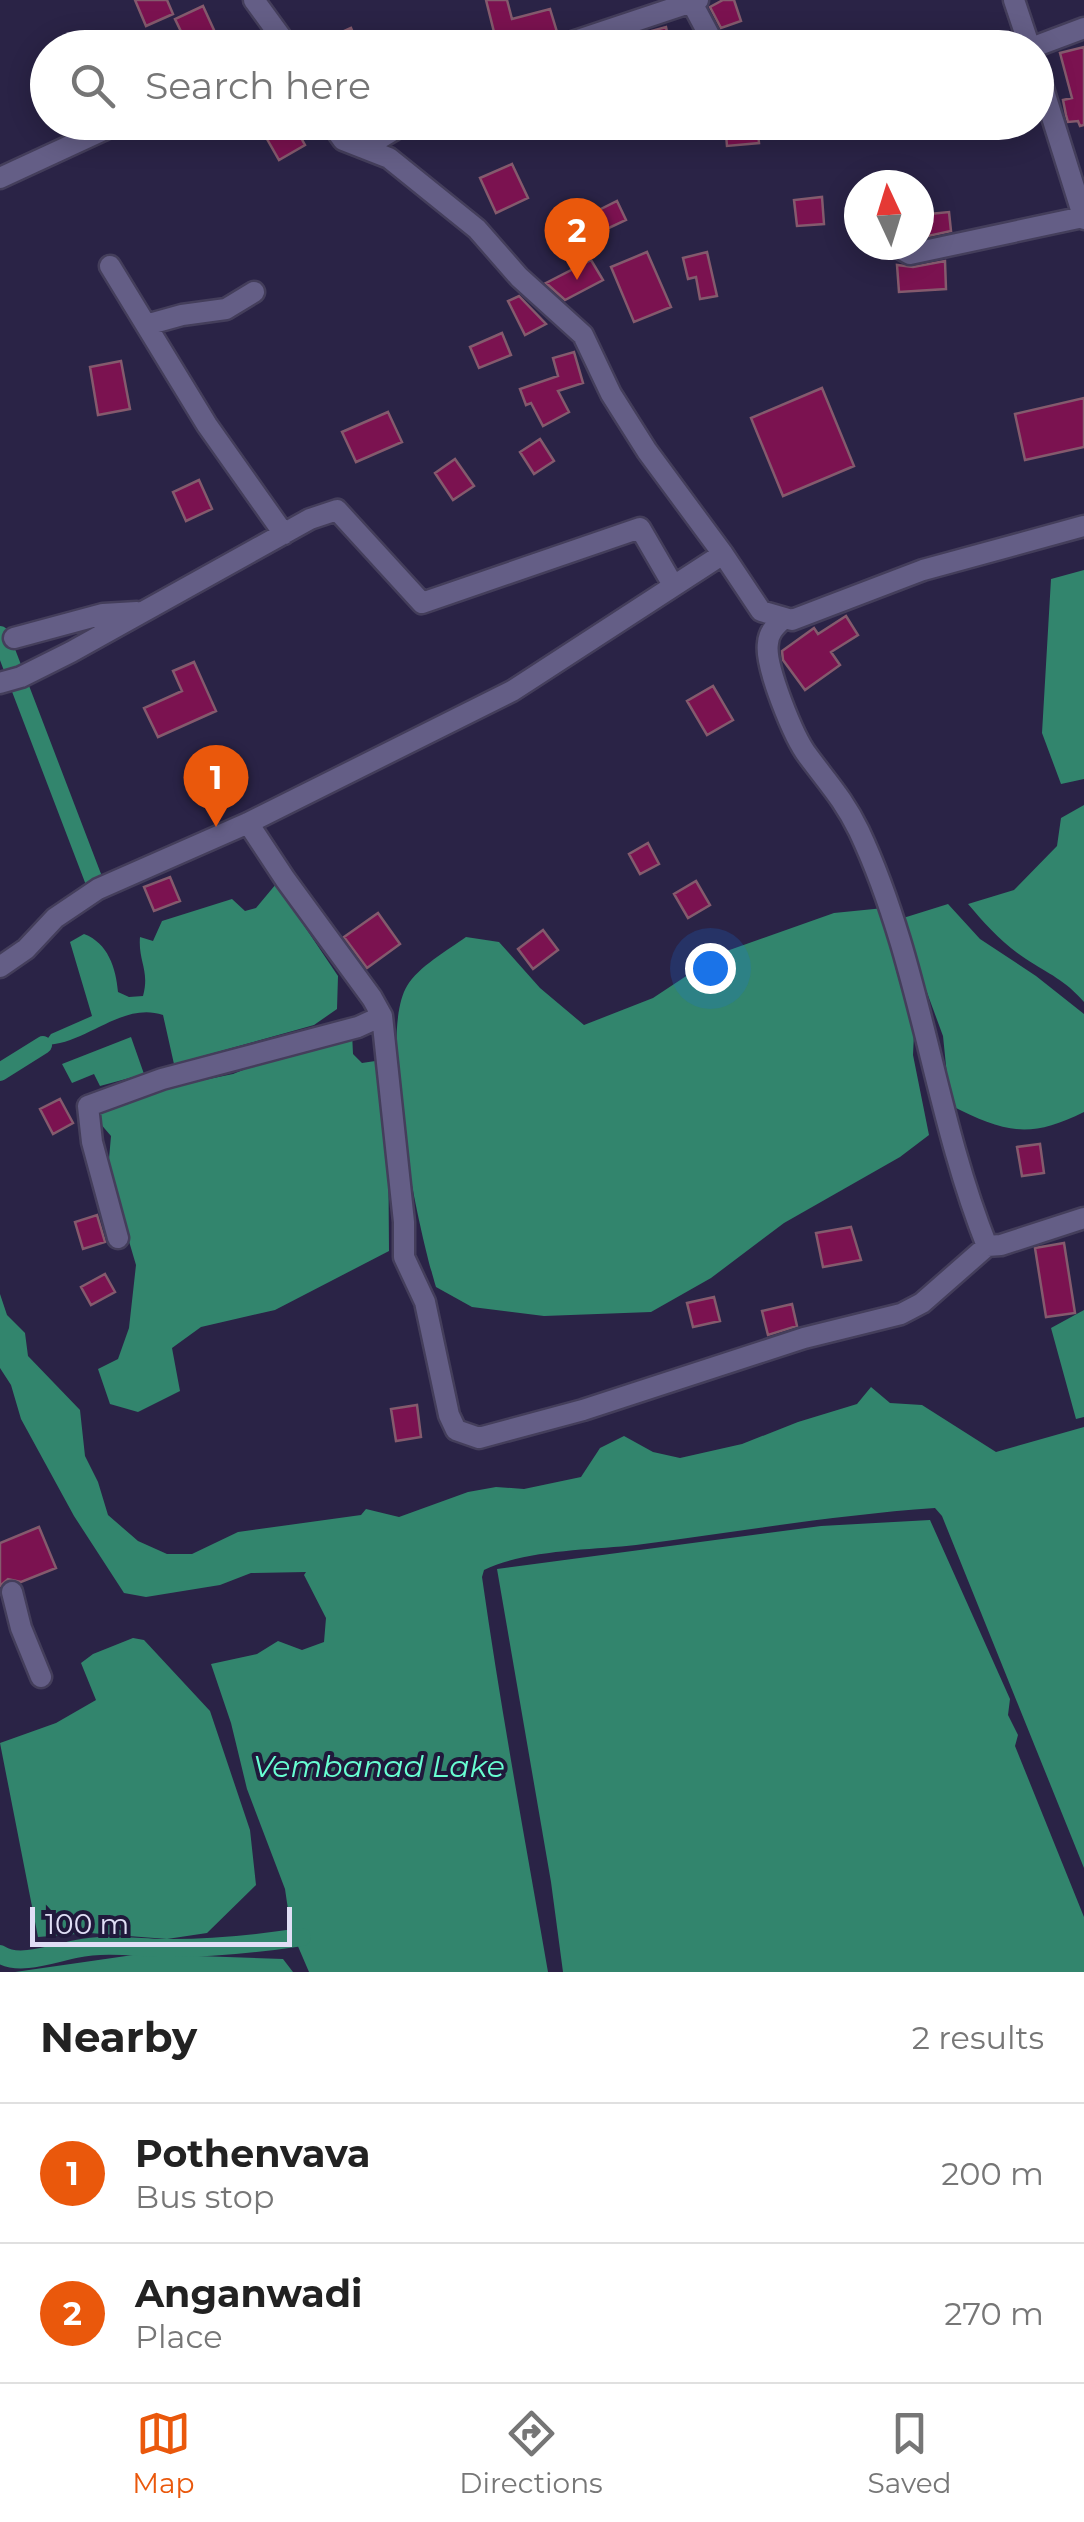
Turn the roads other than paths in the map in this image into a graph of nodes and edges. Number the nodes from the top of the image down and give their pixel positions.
1 (254, 0) edge
2 (1014, 0) edge
3 (695, 2) edge
4 (1084, 28) edge
5 (273, 30) edge
6 (609, 30) edge
7 (708, 30) edge
8 (1024, 30) edge
9 (1054, 39) edge
10 (1054, 123) edge
11 (65, 140) edge
12 (343, 140) edge
13 (377, 140) edge
14 (364, 148) junction
15 (0, 178) edge
16 (1084, 218) edge
17 (934, 249) edge
18 (110, 266) dead end
19 (254, 292) dead end
20 (146, 326) junction
21 (1084, 526) edge
22 (284, 534) junction
23 (722, 554) junction
24 (673, 585) junction
25 (144, 612) junction
26 (784, 618) junction
27 (14, 638) dead end
28 (9, 680) edge
29 (248, 823) junction
30 (0, 966) edge
31 (382, 1016) junction
32 (1084, 1218) edge
33 (118, 1238) dead end
34 (987, 1246) junction
35 (10, 1593) edge
36 (41, 1677) dead end

1 - 5 street
2 - 8 street
3 - 6 street
3 - 7 street
4 - 9 street
10 - 16 street
11 - 15 street
12 - 14 street
13 - 14 street
14 - 23 street
16 - 17 street
18 - 20 street
19 - 20 street
20 - 22 street
21 - 26 street
22 - 24 street
22 - 25 street
23 - 24 street
23 - 26 street
24 - 29 street
25 - 27 street
25 - 28 street
26 - 34 street
29 - 30 street
29 - 31 street
31 - 33 street
31 - 34 street
32 - 34 street
35 - 36 street

